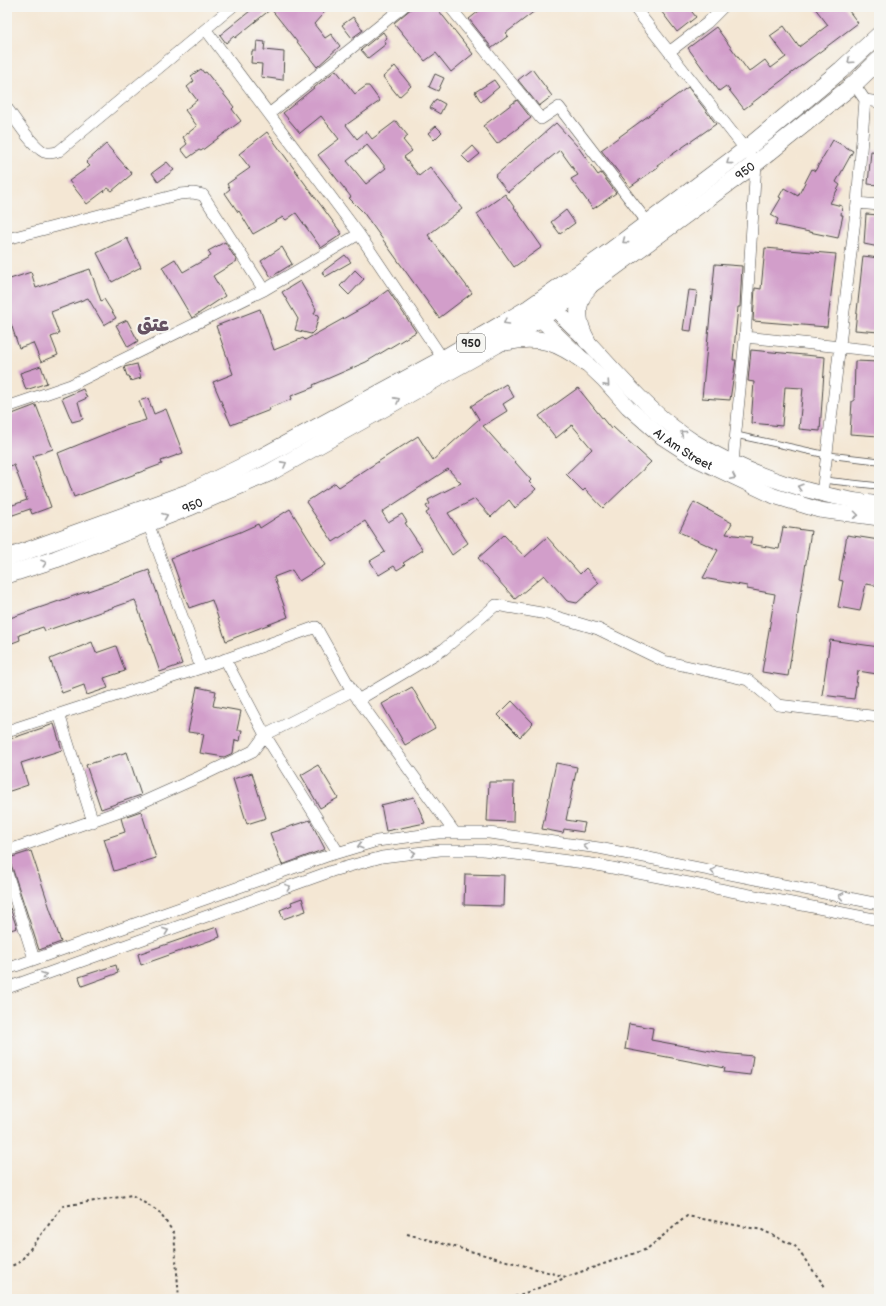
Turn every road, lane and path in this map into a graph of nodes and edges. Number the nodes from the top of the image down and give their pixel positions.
1 (232, 7) edge
2 (403, 7) edge
3 (450, 7) edge
4 (634, 7) edge
5 (724, 7) edge
6 (206, 30) junction
7 (879, 35) edge
8 (670, 52) junction
9 (879, 60) edge
10 (854, 84) junction
11 (865, 100) junction
12 (879, 102) edge
13 (7, 108) edge
14 (270, 114) junction
15 (745, 150) junction
16 (756, 163) junction
17 (857, 203) junction
18 (879, 205) edge
19 (648, 223) junction
20 (359, 234) junction
21 (7, 239) edge
22 (597, 280) junction
23 (264, 290) junction
24 (550, 303) junction
25 (534, 313) junction
26 (745, 337) junction
27 (587, 341) junction
28 (496, 344) junction
29 (840, 347) junction
30 (879, 351) edge
31 (443, 359) junction
32 (585, 362) junction
33 (7, 407) edge
34 (736, 435) junction
35 (826, 455) junction
36 (879, 461) edge
37 (733, 462) junction
38 (879, 486) edge
39 (822, 487) junction
40 (879, 504) edge
41 (879, 518) edge
42 (148, 523) junction
43 (7, 558) edge
44 (7, 575) edge
45 (225, 659) junction
46 (201, 668) junction
47 (355, 696) junction
48 (59, 714) junction
49 (879, 717) edge
50 (7, 731) edge
51 (264, 735) junction
52 (93, 822) junction
53 (455, 833) junction
54 (7, 851) edge
55 (338, 852) junction
56 (7, 873) edge
57 (879, 904) edge
58 (879, 920) edge
59 (34, 959) junction
60 (7, 969) edge
61 (7, 988) edge
62 (407, 1234) dead end
63 (7, 1268) edge
64 (566, 1277) junction
65 (826, 1288) dead end
66 (179, 1299) edge
67 (509, 1299) edge

1 - 6 street
2 - 14 street
3 - 19 street
4 - 8 street
5 - 8 street
6 - 13 street
6 - 14 street
7 -> 15 main road, 950
8 - 15 street
9 - 10 main road, 950 / 950
10 - 11 street
10 - 16 main road, 950 / 950
11 - 12 street
11 - 17 street
14 - 20 street
15 - 16 street
15 -> 19 main road, 950
16 - 22 main road, 950 / 950
16 - 26 street
17 - 18 street
17 - 29 street
19 -> 24 main road, 950
20 - 23 street
20 - 31 street
21 - 23 street
22 - 24 main road, 950 / 950
22 - 27 main road
23 - 33 street
24 - 25 main road, 950 / 950
24 - 27 main road, Al Am Street
25 - 28 main road, 950 / 950
25 -> 31 main road, 950
25 - 32 main road, Al Am Street
26 - 29 street
26 - 34 street
37 -> 27 main road, Al Am Street
28 - 32 main road
42 -> 28 main road, 950 / 950
29 - 30 street
29 - 35 street
31 - 43 main road, 950
32 -> 41 main road, Al Am Street
34 - 35 lane
34 - 37 street
35 - 36 lane
35 - 39 street
39 -> 37 main road, Al Am Street
38 - 39 lane
39 - 40 main road, Al Am Street
44 -> 42 main road, 950 / 950
42 - 46 street
45 - 46 street
45 - 47 street
45 - 51 street
46 - 48 street
47 - 49 street
47 - 51 street
47 - 53 street
48 - 50 street
48 - 52 street
51 - 52 street
51 - 55 street
52 - 54 street
53 -> 55 street
57 -> 53 street
55 - 59 street
56 - 59 street
61 -> 58 street
59 - 60 street
62 - 64 path
63 - 66 path
64 - 65 path
64 - 67 path

